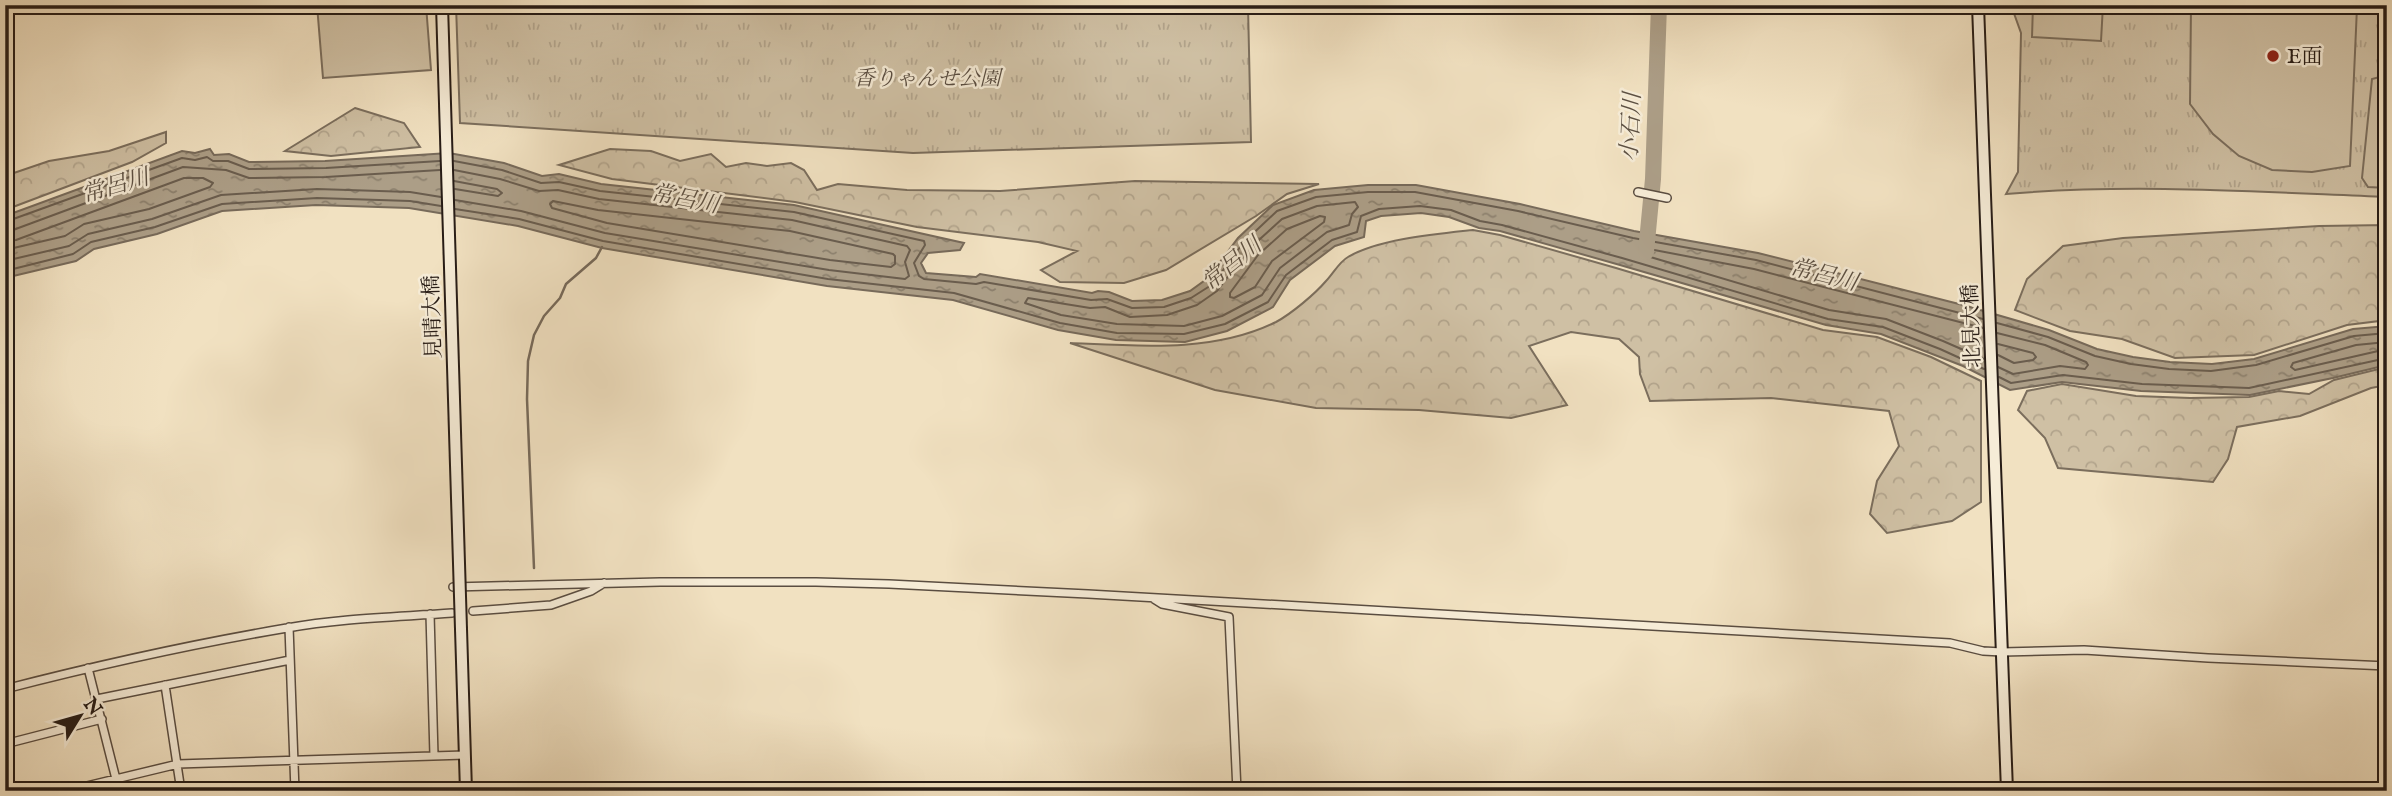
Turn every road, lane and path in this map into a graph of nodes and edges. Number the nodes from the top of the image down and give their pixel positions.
1 (442, 5) edge
2 (1978, 5) edge
3 (1638, 192) dead end
4 (1667, 198) dead end
5 (605, 583) junction
6 (453, 587) dead end
7 (1154, 598) junction
8 (473, 611) dead end
9 (452, 612) dead end
10 (430, 614) junction
11 (289, 627) junction
12 (2001, 649) junction
13 (290, 660) junction
14 (2387, 666) edge
15 (88, 668) junction
16 (165, 685) junction
17 (5, 689) edge
18 (97, 699) junction
19 (102, 719) junction
20 (5, 744) edge
21 (465, 755) junction
22 (434, 756) junction
23 (294, 761) junction
24 (178, 764) junction
25 (116, 779) junction
26 (66, 791) edge
27 (119, 791) edge
28 (181, 791) edge
29 (295, 791) edge
30 (466, 791) edge
31 (1237, 791) edge
32 (2007, 791) edge

1 - 21 main road, 見晴大橋, bridge
2 - 12 main road, 北見大橋
3 - 4 street
5 - 6 street
5 - 7 street
5 - 8 street
7 - 12 street
7 - 31 street
9 - 10 street
10 - 11 street
10 - 22 street
11 - 13 street
11 - 15 street
12 - 14 street
12 - 32 main road, 北見大橋
13 - 16 street
13 - 23 street
15 - 17 street
15 - 18 street
16 - 18 street
16 - 24 street
18 - 19 street
19 - 20 street
19 - 25 street
21 - 22 street
21 - 30 main road, 見晴大橋
22 - 23 street
23 - 24 street
23 - 29 street
24 - 25 street
24 - 28 street
25 - 26 street
25 - 27 street

